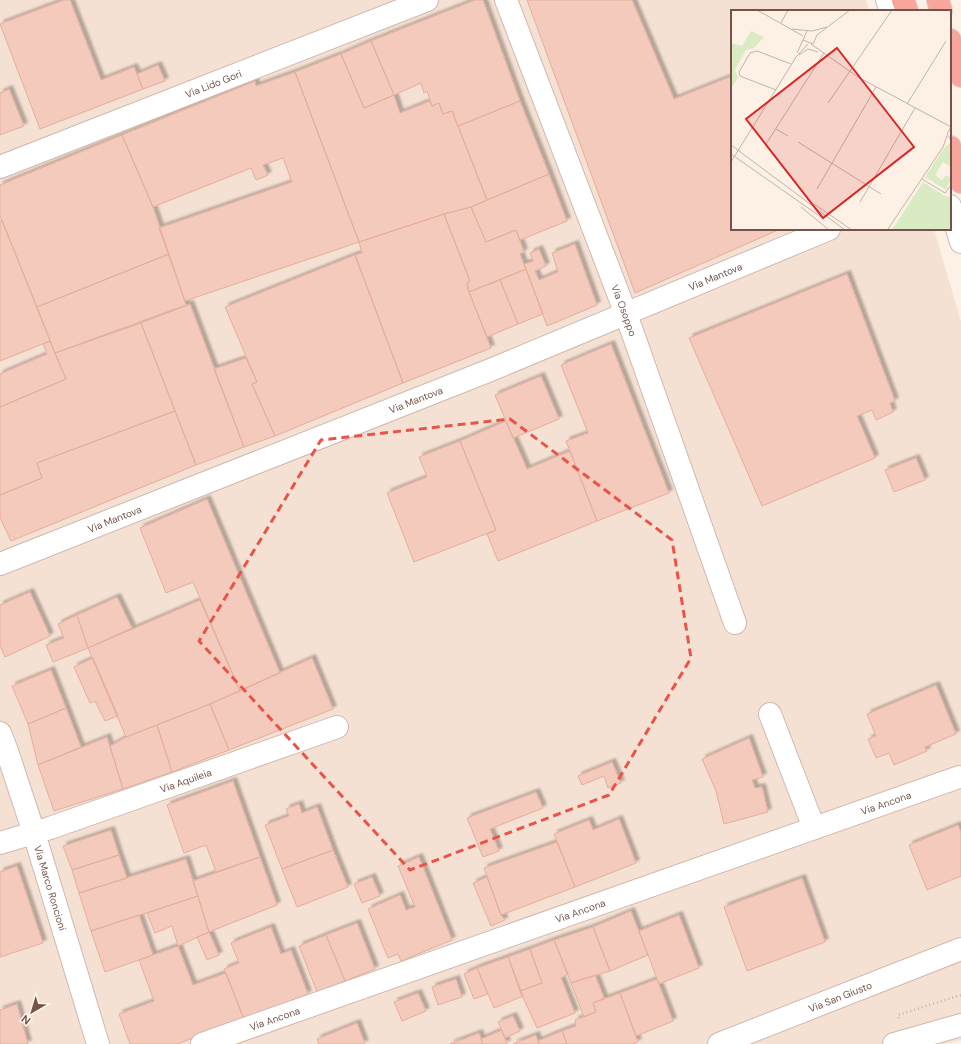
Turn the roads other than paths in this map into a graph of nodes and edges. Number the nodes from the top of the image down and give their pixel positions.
1 (428, 0) edge
2 (506, 0) edge
3 (887, 0) edge
4 (904, 0) edge
5 (938, 0) edge
6 (891, 10) edge
7 (907, 10) edge
8 (941, 10) edge
9 (951, 43) edge
10 (961, 76) edge
11 (951, 150) edge
12 (0, 168) edge
13 (961, 182) edge
14 (951, 209) edge
15 (826, 230) edge
16 (961, 242) edge
17 (626, 314) junction
18 (0, 564) edge
19 (735, 623) dead end
20 (770, 714) dead end
21 (337, 727) dead end
22 (0, 733) edge
23 (959, 777) dead end
24 (814, 828) junction
25 (34, 833) junction
26 (0, 843) edge
27 (961, 949) edge
28 (961, 1025) edge
29 (98, 1044) edge
30 (202, 1044) edge
31 (718, 1044) edge
32 (894, 1044) edge

1 - 12 street, Via Lido Gori
2 - 17 street, Via Osoppo
3 - 6 street
4 - 7 highway
5 - 8 highway
9 - 10 highway
11 - 13 highway
14 - 16 street
15 - 17 street, Via Mantova
17 - 18 street, Via Mantova
17 - 19 street, Via Osoppo
20 - 24 street
21 - 25 street, Via Aquileia
22 - 25 street, Via Marco Roncioni
23 - 24 street, Via Ancona
24 - 30 street, Via Ancona
25 - 26 street, Via Aquileia
25 - 29 street, Via Marco Roncioni
27 - 31 street, Via San Giusto
28 - 32 street

